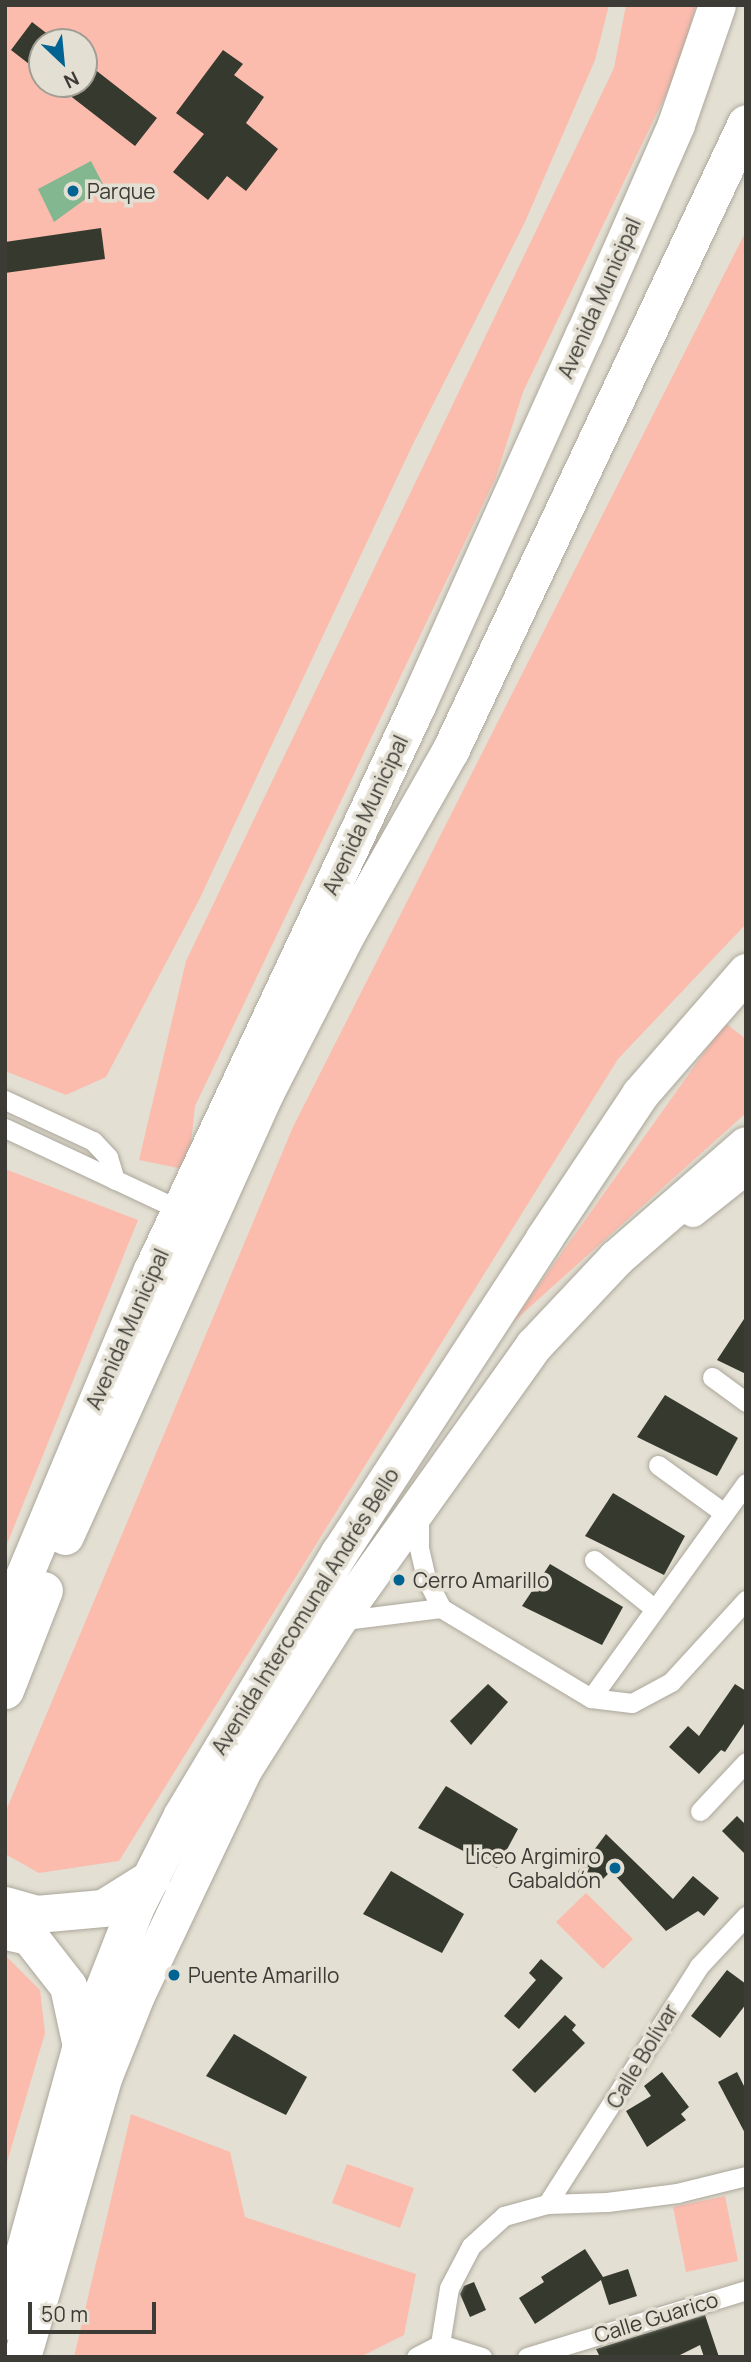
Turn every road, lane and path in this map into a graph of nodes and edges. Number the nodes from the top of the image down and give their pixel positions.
1 (717, 5) edge
2 (746, 123) edge
3 (746, 972) edge
4 (5, 1100) edge
5 (5, 1128) edge
6 (746, 1145) edge
7 (746, 1171) edge
8 (115, 1180) junction
9 (180, 1210) junction
10 (712, 1377) dead end
11 (746, 1402) edge
12 (657, 1465) dead end
13 (746, 1483) edge
14 (427, 1498) junction
15 (724, 1513) junction
16 (594, 1560) dead end
17 (746, 1600) edge
18 (441, 1608) junction
19 (655, 1609) junction
20 (5, 1620) edge
21 (337, 1620) junction
22 (5, 1690) edge
23 (591, 1698) junction
24 (746, 1762) edge
25 (700, 1811) dead end
26 (151, 1878) junction
27 (5, 1905) edge
28 (746, 1916) edge
29 (5, 1931) edge
30 (81, 2046) junction
31 (746, 2176) edge
32 (547, 2204) junction
33 (746, 2290) edge
34 (5, 2322) edge
35 (440, 2344) junction
36 (22, 2357) edge
37 (416, 2357) edge
38 (482, 2357) edge
39 (527, 2357) edge

1 - 9 highway, Avenida Municipal
2 - 22 highway, Avenida Municipal
3 - 26 highway, Avenida Intercomunal Andrés Bello
4 - 8 street
5 - 8 street
6 - 14 highway
7 - 14 main road, Avenida Intercomunal Andrés Bello
8 - 9 street
9 - 20 highway, Avenida Municipal
10 - 11 street
12 - 15 street
13 - 15 street
14 - 18 street
14 - 21 highway, Avenida Intercomunal Andrés Bello
15 - 19 street
16 - 19 street
17 - 23 street
18 - 21 street
18 - 23 street
19 - 23 street
21 - 36 highway, Avenida Intercomunal Andrés Bello
24 - 25 street
26 - 27 highway
26 - 30 highway, Avenida Intercomunal Andrés Bello
28 - 32 street, Calle Bolívar
29 - 30 highway
30 - 34 highway, Avenida Intercomunal Andrés Bello
31 - 32 street
32 - 35 street
33 - 39 street, Calle Guarico
35 - 37 street
35 - 38 street

